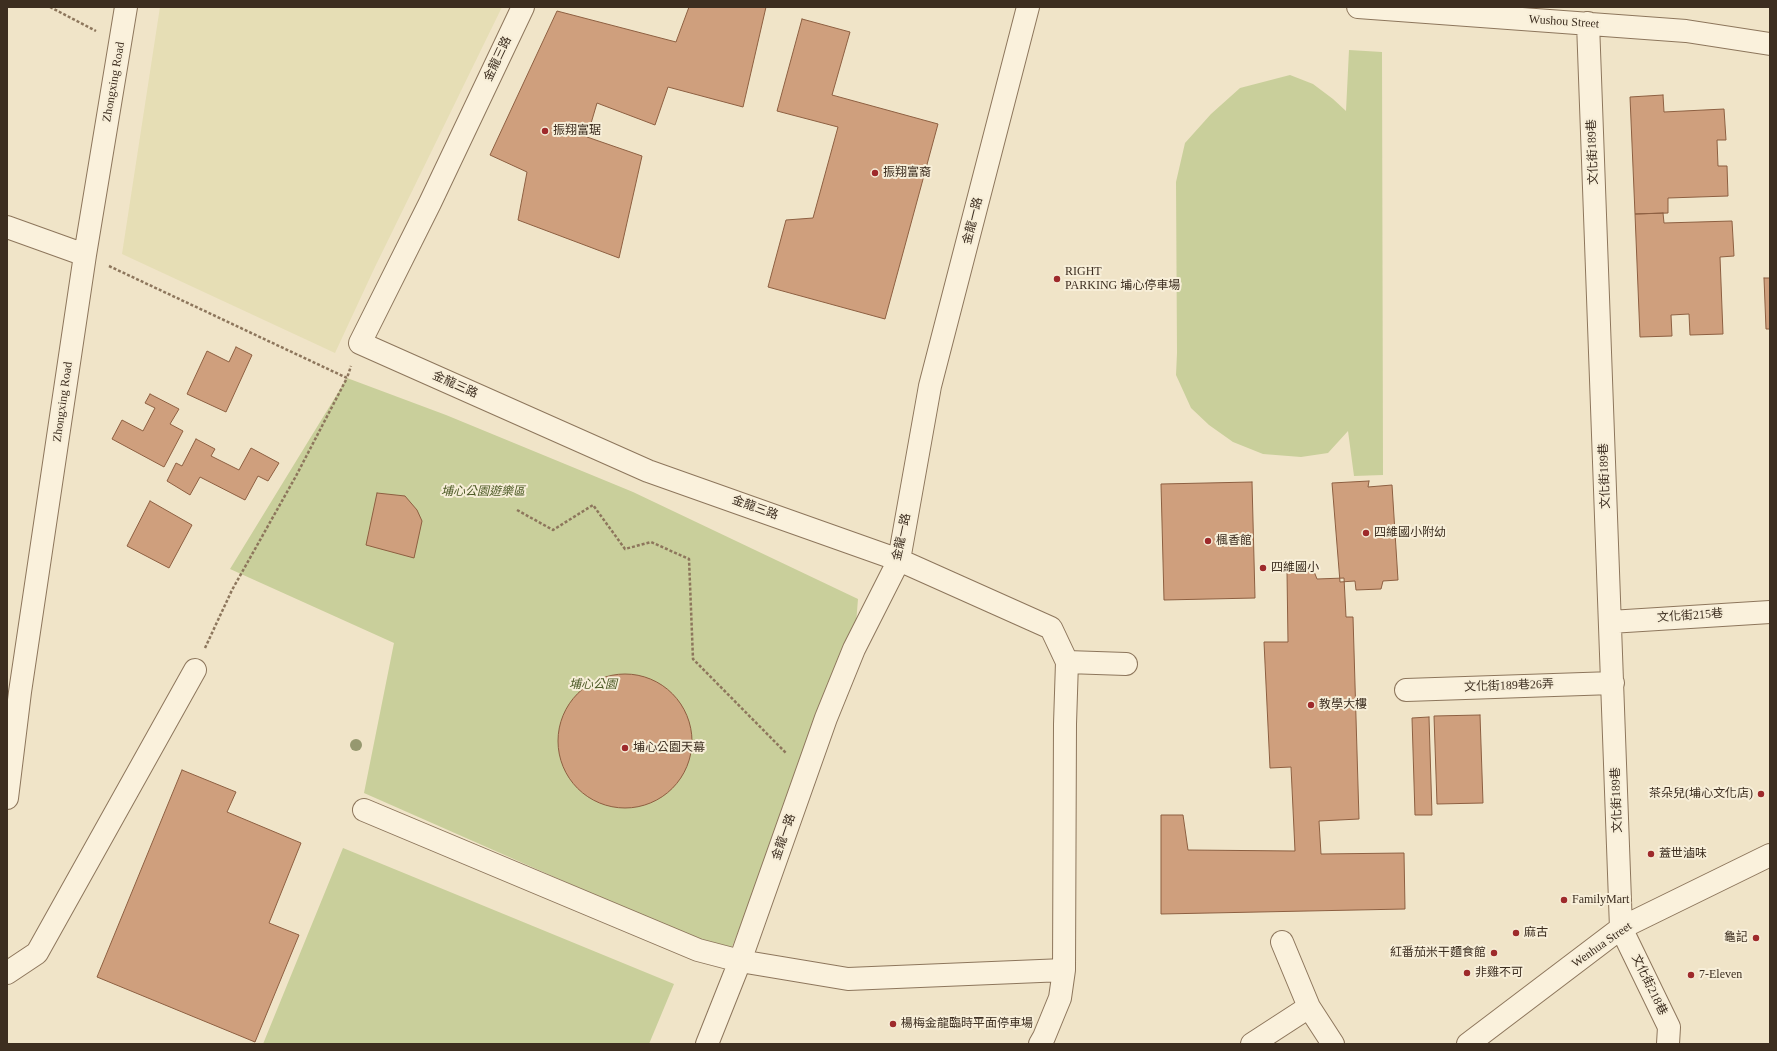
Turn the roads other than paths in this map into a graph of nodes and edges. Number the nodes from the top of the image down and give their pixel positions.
1 (126, 7) edge
2 (523, 7) edge
3 (1028, 7) edge
4 (1358, 7) edge
5 (1588, 23) junction
6 (1770, 44) edge
7 (7, 227) edge
8 (85, 255) junction
9 (899, 560) junction
10 (1770, 612) edge
11 (1610, 622) junction
12 (1067, 662) junction
13 (1126, 664) dead end
14 (195, 670) road end
15 (1613, 683) junction
16 (14, 689) edge
17 (1406, 690) dead end
18 (7, 798) edge
19 (364, 810) dead end
20 (1770, 855) edge
21 (1622, 928) junction
22 (1282, 942) dead end
23 (740, 961) junction
24 (1064, 970) junction
25 (7, 973) edge
26 (1309, 1007) junction
27 (707, 1044) edge
28 (1040, 1044) edge
29 (1252, 1044) edge
30 (1333, 1044) edge
31 (1468, 1044) edge
32 (1668, 1044) edge

1 - 8 street, Zhongxing Road
2 - 9 street, 金龍三路
3 - 9 street, 金龍一路
4 - 5 street, Wushou Street
5 - 6 street, Wushou Street
5 - 11 street, 文化街189巷
7 - 8 street
8 - 16 street, Zhongxing Road
9 - 12 street, 金龍三路
9 - 23 street, 金龍一路
10 - 11 street, 文化街215巷
11 - 15 street, 文化街189巷
12 - 13 street
12 - 24 street
14 - 25 street
15 - 17 street, 文化街189巷26弄
15 - 21 street, 文化街189巷
16 - 18 street, Zhongxing Road
19 - 23 street
20 - 21 street, Wenhua Street
21 - 31 street, Wenhua Street
21 - 32 street, 文化街218巷
22 - 26 street
23 - 24 street
23 - 27 street, 金龍一路
24 - 28 street
26 - 29 street
26 - 30 street

